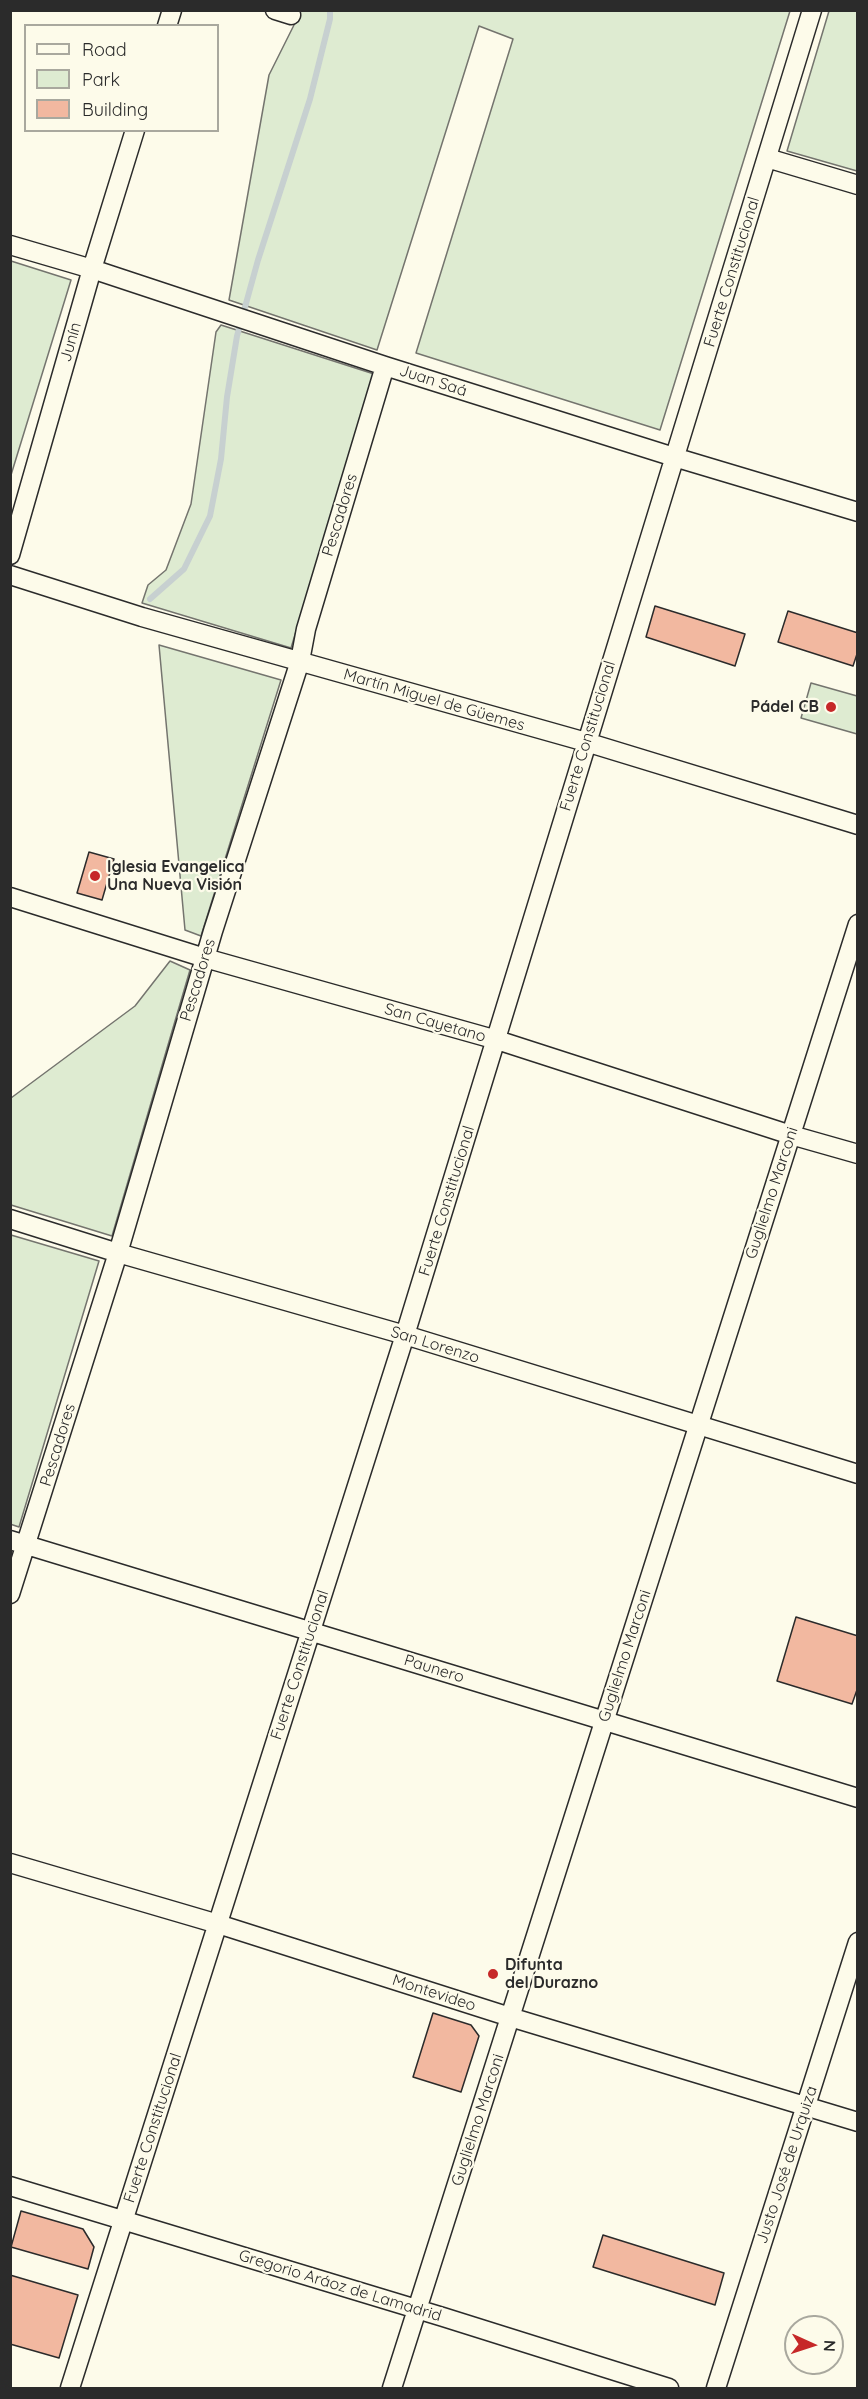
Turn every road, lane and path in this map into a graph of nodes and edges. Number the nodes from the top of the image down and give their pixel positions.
1 (812, 10) edge
2 (134, 132) edge
3 (767, 158) junction
4 (858, 185) edge
5 (10, 245) edge
6 (92, 269) junction
7 (385, 366) junction
8 (674, 457) junction
9 (858, 512) edge
10 (10, 555) edge
11 (10, 575) edge
12 (300, 661) junction
13 (586, 742) junction
14 (858, 825) edge
15 (10, 897) edge
16 (858, 924) edge
17 (205, 958) junction
18 (497, 1040) junction
19 (791, 1135) junction
20 (858, 1154) edge
21 (10, 1219) edge
22 (118, 1253) junction
23 (405, 1335) junction
24 (698, 1425) junction
25 (858, 1474) edge
26 (18, 1542) edge
27 (10, 1594) edge
28 (311, 1631) junction
29 (604, 1723) junction
30 (858, 1798) edge
31 (10, 1863) edge
32 (218, 1924) junction
33 (858, 1942) edge
34 (510, 2017) junction
35 (805, 2107) junction
36 (858, 2122) edge
37 (10, 2186) edge
38 (124, 2220) junction
39 (417, 2311) junction
40 (70, 2388) edge
41 (393, 2388) edge
42 (669, 2388) edge
43 (716, 2388) edge

1 - 3 street, Fuerte Constitucional
2 - 6 street, Junín
3 - 4 street
3 - 8 street, Fuerte Constitucional
5 - 6 street, Juan Saá
6 - 7 street, Juan Saá
6 - 10 street, Junín
7 - 8 street, Juan Saá
7 - 12 street, Pescadores
8 - 9 street, Juan Saá
8 - 13 street, Fuerte Constitucional
11 - 12 street, Martín Miguel de Güemes
12 - 13 street, Martín Miguel de Güemes
12 - 17 street, Pescadores
13 - 14 street, Martín Miguel de Güemes
13 - 18 street, Fuerte Constitucional
15 - 17 street, San Cayetano
16 - 19 street, Guglielmo Marconi
17 - 18 street, San Cayetano
17 - 22 street, Pescadores
18 - 19 street, San Cayetano
18 - 23 street, Fuerte Constitucional
19 - 20 street, San Cayetano
19 - 24 street, Guglielmo Marconi
21 - 22 street, San Lorenzo
22 - 23 street, San Lorenzo
22 - 26 street, Pescadores
23 - 24 street, San Lorenzo
23 - 28 street, Fuerte Constitucional
24 - 25 street, San Lorenzo
24 - 29 street, Guglielmo Marconi
26 - 27 street, Pescadores
26 - 28 street, Paunero
28 - 29 street, Paunero
28 - 32 street, Fuerte Constitucional
29 - 30 street, Paunero
29 - 34 street, Guglielmo Marconi
31 - 32 street, Montevideo
32 - 34 street, Montevideo
32 - 38 street, Fuerte Constitucional
33 - 35 street, Justo José de Urquiza
34 - 35 street, Montevideo
34 - 39 street, Guglielmo Marconi
35 - 36 street, Montevideo
35 - 43 street, Justo José de Urquiza
37 - 38 street, Gregorio Aráoz de Lamadrid
38 - 39 street, Gregorio Aráoz de Lamadrid
38 - 40 street, Fuerte Constitucional
39 - 41 street, Guglielmo Marconi
39 - 42 street, Gregorio Aráoz de Lamadrid

